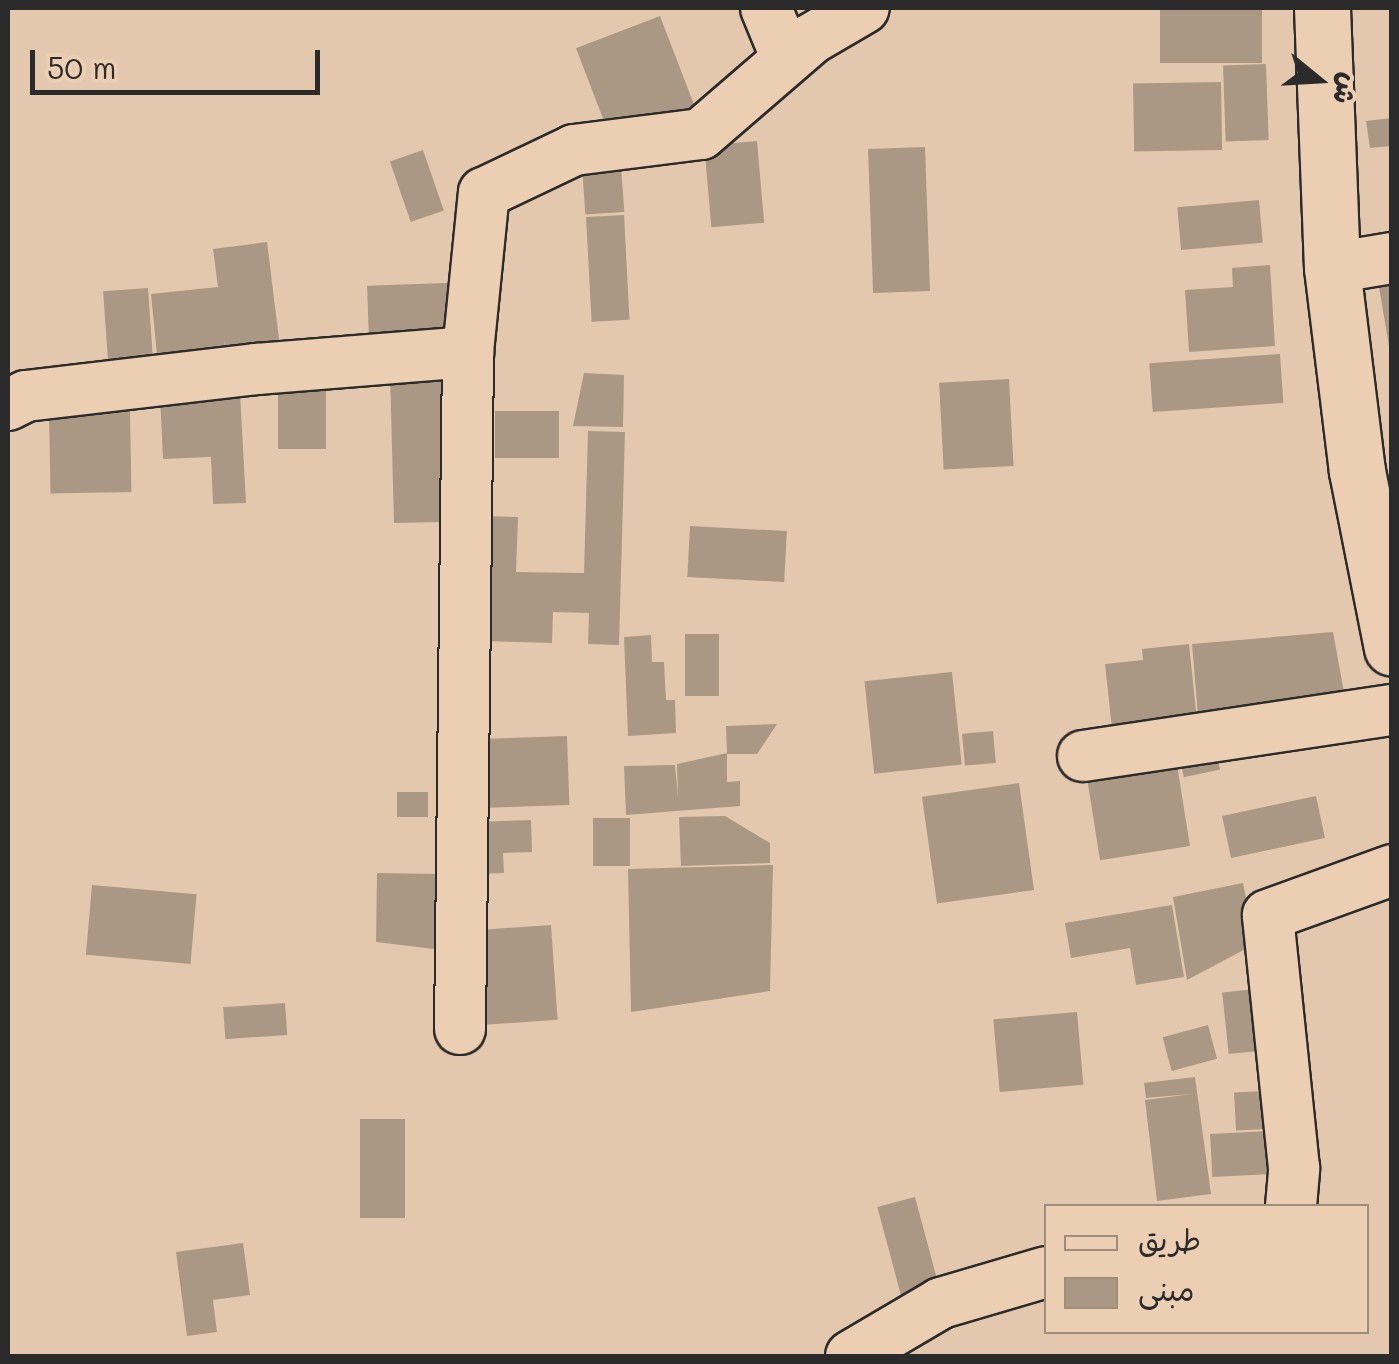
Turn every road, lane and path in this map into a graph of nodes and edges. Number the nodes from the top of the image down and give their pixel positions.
1 (766, 8) edge
2 (864, 8) edge
3 (1328, 8) edge
4 (787, 59) junction
5 (1392, 258) edge
6 (1332, 268) junction
7 (468, 352) junction
8 (8, 405) edge
9 (1392, 648) edge
10 (1392, 710) edge
11 (1083, 756) dead end
12 (1392, 870) edge
13 (460, 1028) dead end
14 (1291, 1204) edge
15 (1044, 1273) edge
16 (852, 1356) edge

1 - 4 street
2 - 4 street
3 - 6 main road
4 - 7 street
5 - 6 street
6 - 9 main road
7 - 8 street
7 - 13 street
10 - 11 street
12 - 14 street
15 - 16 street

